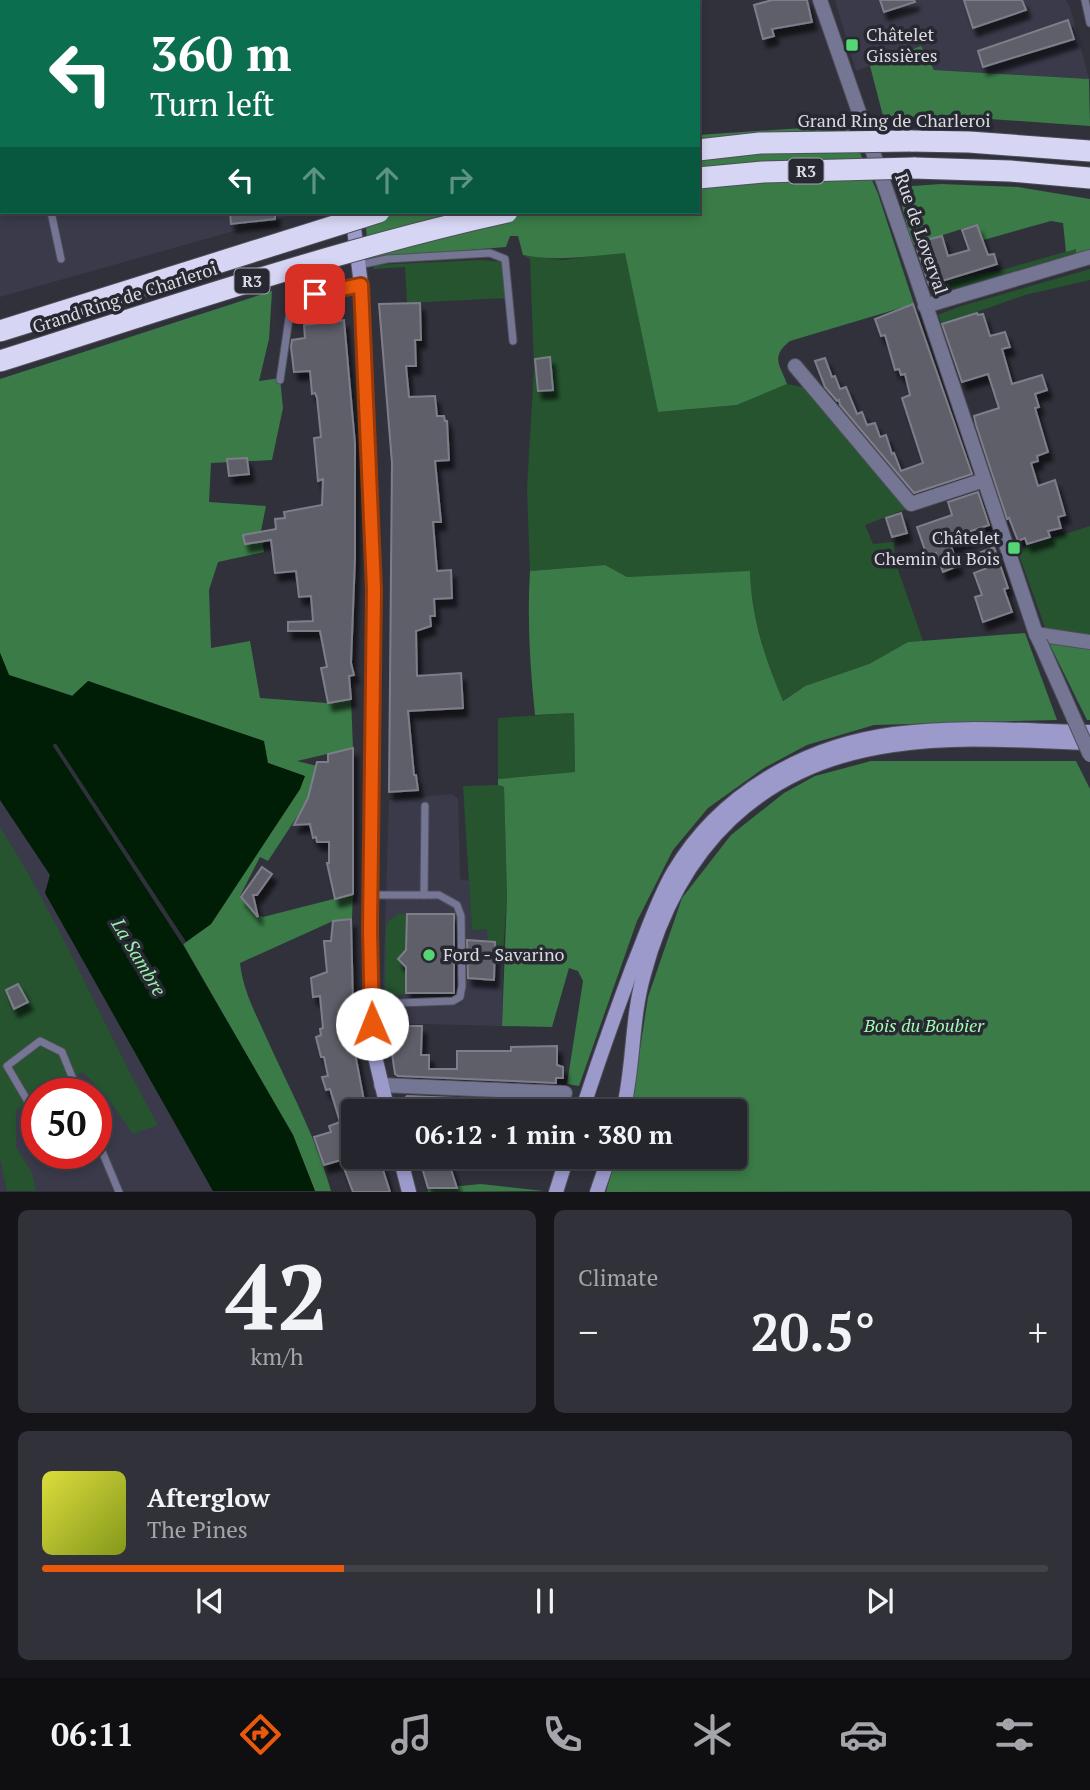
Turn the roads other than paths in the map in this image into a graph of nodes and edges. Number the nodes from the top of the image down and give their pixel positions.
1 (820, 0) edge
2 (1088, 0) edge
3 (1090, 23) edge
4 (700, 150) edge
5 (1090, 151) edge
6 (700, 177) edge
7 (1090, 178) edge
8 (51, 214) edge
9 (352, 214) edge
10 (373, 214) edge
11 (498, 214) edge
12 (1090, 257) edge
13 (61, 259) dead end
14 (359, 265) junction
15 (361, 285) junction
16 (925, 306) junction
17 (0, 331) edge
18 (513, 341) dead end
19 (0, 361) edge
20 (795, 366) dead end
21 (280, 380) dead end
22 (984, 480) junction
23 (1038, 638) junction
24 (1090, 642) edge
25 (1090, 733) edge
26 (1090, 743) edge
27 (1090, 755) edge
28 (425, 806) dead end
29 (371, 895) junction
30 (424, 895) junction
31 (371, 1004) junction
32 (73, 1078) edge
33 (381, 1085) junction
34 (21, 1090) edge
35 (565, 1093) dead end
36 (385, 1099) edge
37 (586, 1099) edge
38 (625, 1099) edge
39 (109, 1169) edge
40 (403, 1169) edge
41 (563, 1169) edge
42 (605, 1169) edge
43 (556, 1191) edge
44 (119, 1192) edge
45 (409, 1192) edge
46 (597, 1192) edge

1 - 16 street, Rue de Loverval
2 - 3 lane
4 - 5 highway, Grand Ring de Charleroi / R3, bridge
6 - 7 highway, R3, bridge
8 - 13 lane
9 - 14 main road
10 - 17 highway, Grand Ring de Charleroi / R3, bridge
11 - 19 highway, Grand Ring de Charleroi / R3, bridge
12 - 16 street
14 - 15 main road
14 - 18 lane
15 - 21 lane
15 - 29 main road
16 - 22 street, Rue de Loverval
20 - 22 street
22 - 23 street, Rue de Loverval
23 - 24 street
23 - 27 street, Rue de Loverval, bridge
25 - 37 main road
26 - 38 main road
28 - 30 lane
29 - 30 lane
29 - 31 main road
30 - 31 lane
31 - 33 main road
32 - 34 lane
33 - 35 street
33 - 36 main road
39 - 44 lane
40 - 45 main road
41 - 43 main road
42 - 46 main road

